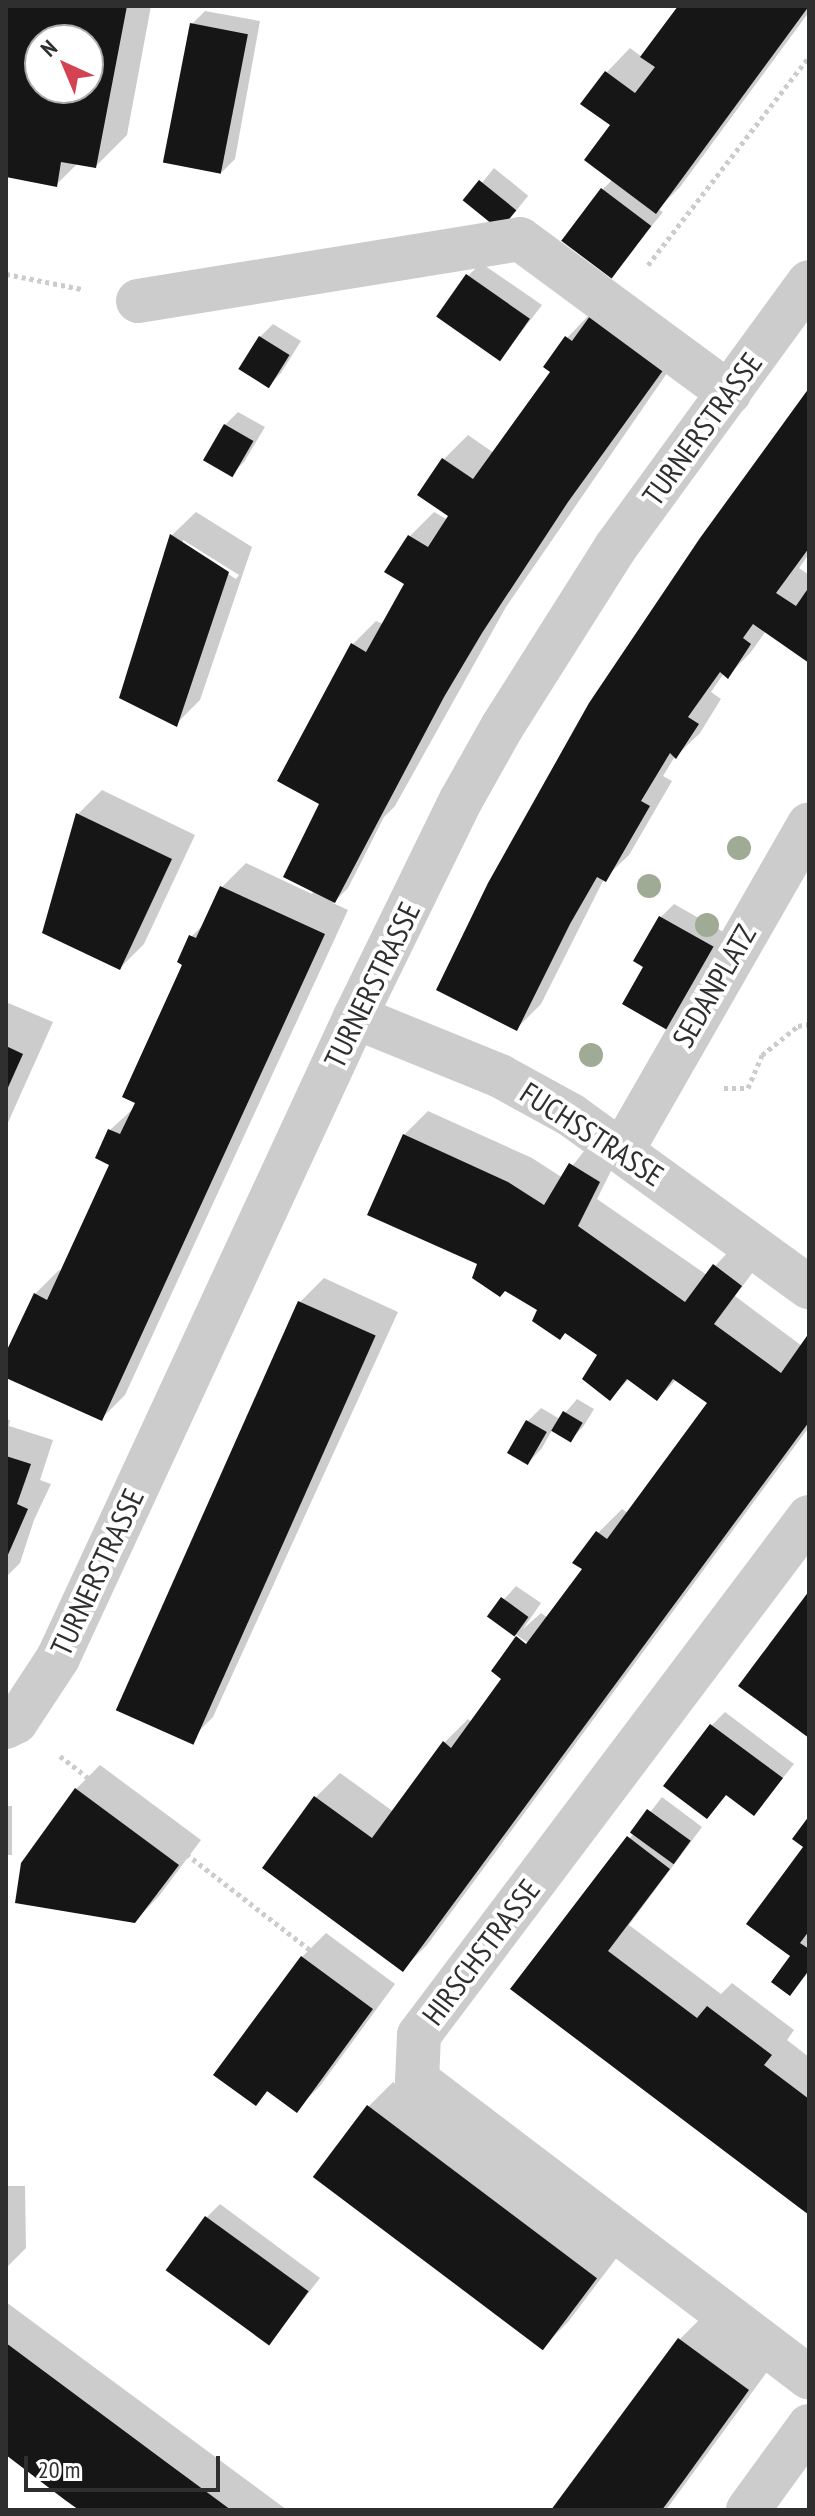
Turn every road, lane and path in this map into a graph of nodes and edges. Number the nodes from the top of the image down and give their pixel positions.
1 (809, 57) edge
2 (6, 274) edge
3 (809, 282) edge
4 (138, 301) joint
5 (614, 308) junction
6 (729, 393) junction
7 (809, 824) edge
8 (355, 1017) junction
9 (623, 1149) junction
10 (809, 1287) edge
11 (809, 1517) edge
12 (11, 1724) edge
13 (419, 2035) junction
14 (809, 2378) edge
15 (809, 2426) edge
16 (748, 2510) edge

1 - 5 path
2 - 4 path
3 - 6 street, TURNERSTRASSE
4 - 5 street
5 - 6 street
6 - 8 street, TURNERSTRASSE
7 - 9 street, SEDANPLATZ
8 - 9 street, FUCHSSTRASSE
8 - 12 street, TURNERSTRASSE
9 - 10 street, FUCHSSTRASSE
11 - 13 street, HIRSCHSTRASSE
12 - 13 path
13 - 14 street, HIRSCHSTRASSE
15 - 16 street

